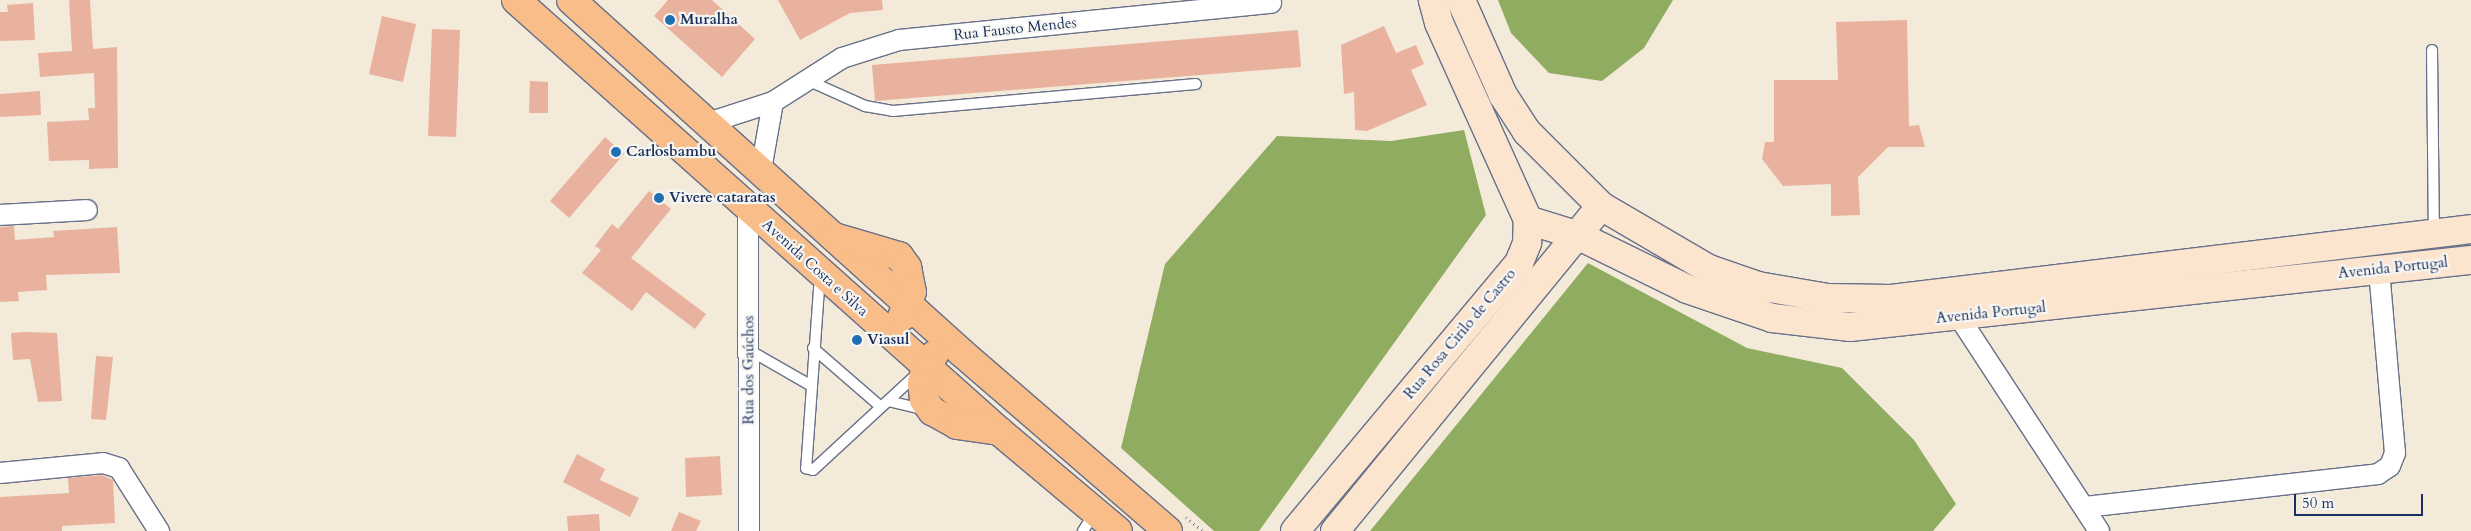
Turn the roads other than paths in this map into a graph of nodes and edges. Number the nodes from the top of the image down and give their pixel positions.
1 (516, 0) edge
2 (571, 0) edge
3 (1271, 3) dead end
4 (1463, 6) edge
5 (1436, 12) edge
6 (2432, 50) dead end
7 (807, 80) junction
8 (1196, 84) dead end
9 (773, 102) junction
10 (710, 122) junction
11 (762, 170) junction
12 (1601, 206) junction
13 (748, 209) junction
14 (87, 210) dead end
15 (0, 215) edge
16 (1528, 220) junction
17 (2471, 229) edge
18 (2434, 233) junction
19 (1579, 236) junction
20 (2471, 260) edge
21 (2379, 269) junction
22 (820, 272) junction
23 (909, 306) junction
24 (1959, 317) junction
25 (878, 324) junction
26 (813, 348) junction
27 (748, 350) junction
28 (962, 354) junction
29 (926, 366) junction
30 (810, 385) junction
31 (884, 404) junction
32 (932, 411) junction
33 (998, 431) junction
34 (0, 473) edge
35 (2085, 507) junction
36 (1089, 521) edge
37 (159, 531) edge
38 (749, 531) edge
39 (1118, 531) edge
40 (1168, 531) edge
41 (1295, 531) edge
42 (1336, 531) edge
43 (2099, 531) edge

1 - 13 main road, Avenida Costa e Silva
2 - 10 main road
3 - 7 street, Rua Fausto Mendes
4 - 5 main road
4 - 12 main road, Avenida Portugal
5 - 16 main road, Rua Rosa Cirilo de Castro
6 - 18 lane
7 - 8 lane
7 - 9 street, Rua Fausto Mendes
9 - 10 street, Rua Fausto Mendes
9 - 11 street
10 - 11 main road
11 - 23 main road
12 - 18 main road, Avenida Portugal
12 - 19 main road
13 - 22 main road, Avenida Costa e Silva
13 - 27 street, Rua dos Gaúchos
14 - 15 street
16 - 19 main road, Avenida Portugal
16 - 41 main road, Rua Rosa Cirilo de Castro
17 - 18 main road, Avenida Portugal
19 - 24 main road, Avenida Portugal
19 - 42 main road
20 - 21 main road, Avenida Portugal
21 - 24 main road, Avenida Portugal
21 - 35 street
22 - 25 main road, Avenida Costa e Silva
22 - 26 lane
23 - 25 main road
23 - 28 main road
24 - 35 street
25 - 29 main road, Avenida Costa e Silva
26 - 30 lane
26 - 31 lane
27 - 30 lane
27 - 38 street, Rua dos Gaúchos
28 - 29 main road
28 - 40 main road
29 - 31 lane
29 - 32 main road
29 - 33 main road, Avenida Costa e Silva
30 - 31 lane
31 - 32 lane
32 - 33 main road
33 - 36 main road, Avenida Costa e Silva
34 - 37 street
35 - 43 street
36 - 39 main road, Avenida Costa e Silva

